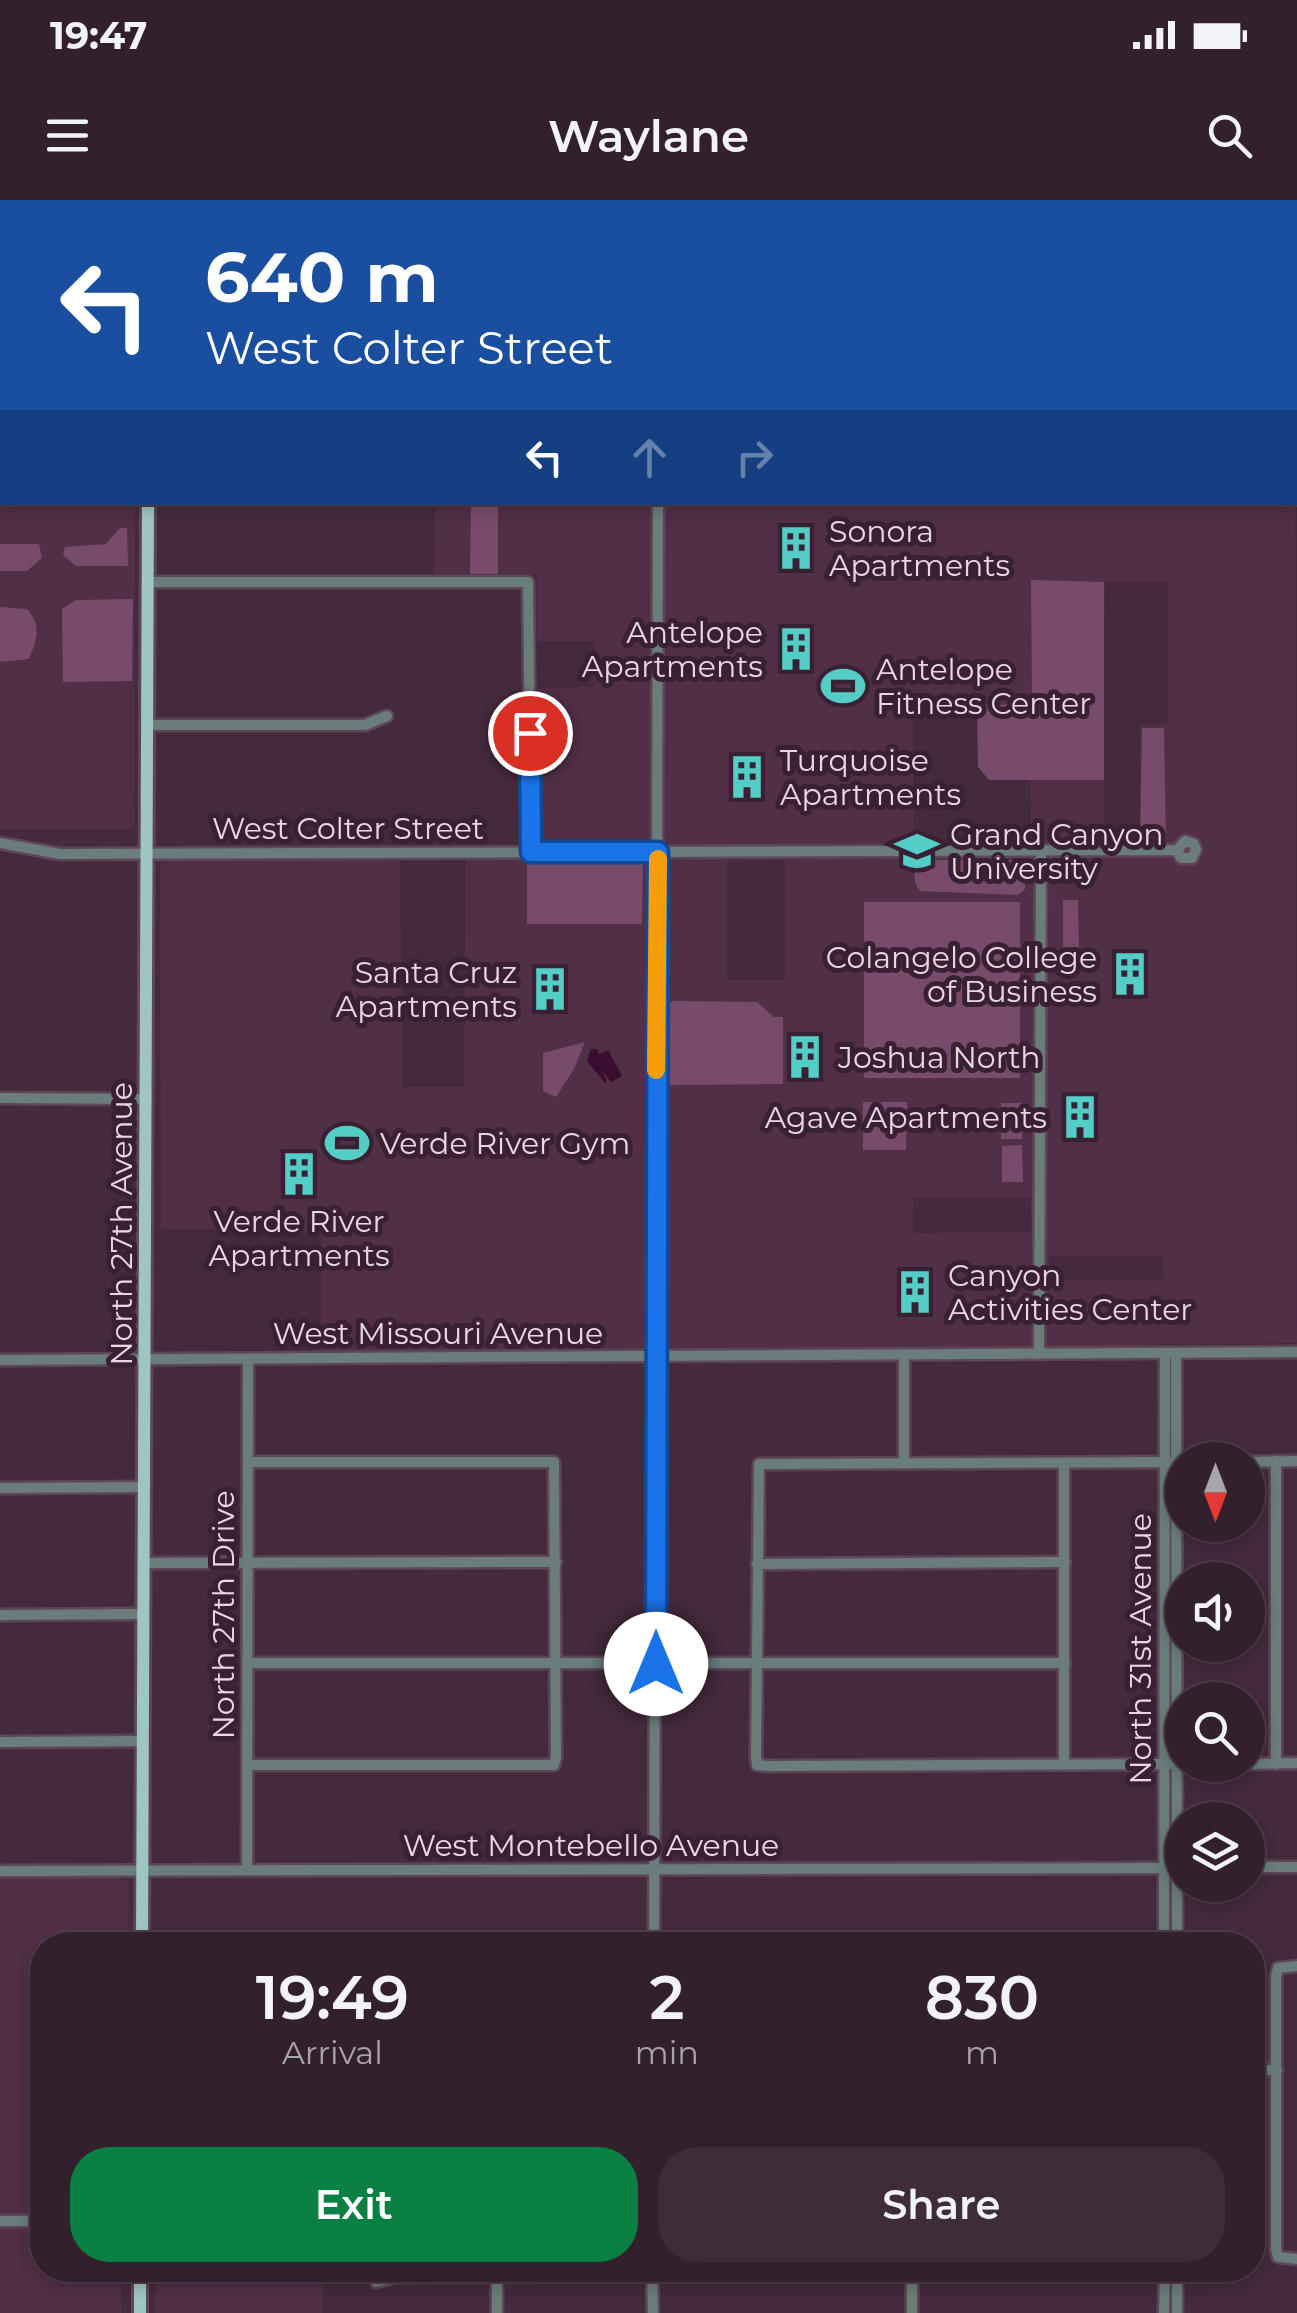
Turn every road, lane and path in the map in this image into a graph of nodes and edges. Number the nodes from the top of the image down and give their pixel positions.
1 (148, 505) edge
2 (658, 505) edge
3 (148, 582) junction
4 (386, 716) dead end
5 (146, 725) junction
6 (0, 843) edge
7 (1042, 850) junction
8 (1177, 850) dead end
9 (531, 852) junction
10 (658, 852) junction
11 (147, 854) junction
12 (0, 1098) edge
13 (147, 1099) junction
14 (1297, 1352) edge
15 (1170, 1353) junction
16 (1039, 1354) junction
17 (904, 1355) junction
18 (657, 1356) junction
19 (248, 1359) junction
20 (0, 1360) edge
21 (146, 1360) junction
22 (1174, 1442) edge
23 (248, 1462) junction
24 (1064, 1462) junction
25 (1165, 1462) edge
26 (1265, 1462) edge
27 (1276, 1462) junction
28 (1297, 1462) edge
29 (904, 1463) junction
30 (145, 1487) junction
31 (0, 1488) edge
32 (1173, 1542) edge
33 (556, 1562) junction
34 (1064, 1562) junction
35 (144, 1563) junction
36 (248, 1563) junction
37 (757, 1564) junction
38 (144, 1614) junction
39 (0, 1615) edge
40 (757, 1662) junction
41 (248, 1663) junction
42 (1064, 1663) junction
43 (656, 1664) junction
44 (556, 1665) junction
45 (1172, 1682) edge
46 (143, 1741) junction
47 (0, 1742) edge
48 (1165, 1764) edge
49 (1265, 1764) edge
50 (1276, 1764) junction
51 (1297, 1764) edge
52 (247, 1765) junction
53 (1064, 1765) junction
54 (1265, 1867) edge
55 (1297, 1867) edge
56 (1165, 1868) edge
57 (143, 1870) junction
58 (247, 1870) junction
59 (655, 1870) junction
60 (0, 1871) edge
61 (1170, 1902) edge
62 (1176, 1902) edge
63 (142, 1932) edge
64 (654, 1932) edge
65 (1166, 1932) edge
66 (1177, 1932) edge
67 (1297, 1966) edge
68 (1265, 2070) edge
69 (1277, 2070) junction
70 (0, 2221) edge
71 (30, 2221) edge
72 (1297, 2259) edge
73 (140, 2282) edge
74 (497, 2282) edge
75 (652, 2282) edge
76 (912, 2282) edge
77 (1164, 2282) edge
78 (1177, 2282) edge
79 (140, 2313) edge
80 (497, 2313) edge
81 (653, 2313) edge
82 (912, 2313) edge
83 (1164, 2313) edge
84 (1177, 2313) edge

1 - 3 main road, North 27th Avenue
2 - 10 street
3 - 5 main road, North 27th Avenue
3 - 9 street
4 - 5 street
5 - 11 main road, North 27th Avenue
6 - 11 street, West Colter Street
7 - 8 street, West Colter Street
7 - 10 street, West Colter Street
7 - 16 street
9 - 10 street, West Colter Street
9 - 11 street, West Colter Street
10 - 18 street
11 - 13 main road, North 27th Avenue
12 - 13 street
13 - 21 main road, North 27th Avenue
14 - 15 street, West Missouri Avenue
15 - 16 street, West Missouri Avenue
15 - 22 street, North 31st Avenue
16 - 17 street, West Missouri Avenue
17 - 18 street, West Missouri Avenue
17 - 29 street
18 - 19 street, West Missouri Avenue
18 - 43 street
19 - 21 street, West Missouri Avenue
19 - 23 street, North 27th Drive
20 - 21 street, West Missouri Avenue
21 - 30 main road, North 27th Avenue
23 - 33 street
23 - 36 street, North 27th Drive
24 - 25 street
24 - 29 street
24 - 34 street
26 - 27 street
27 - 28 street
27 - 50 street
29 - 37 street
30 - 31 street
30 - 35 main road, North 27th Avenue
32 - 45 street, North 31st Avenue
33 - 36 street
33 - 44 street
34 - 37 street
34 - 42 street
35 - 36 street
35 - 38 main road, North 27th Avenue
36 - 41 street, North 27th Drive
37 - 40 street
38 - 39 street
38 - 46 main road, North 27th Avenue
40 - 42 street
40 - 43 street
40 - 53 street
41 - 44 street
41 - 52 street, North 27th Drive
42 - 53 street
43 - 44 street
43 - 59 street
44 - 52 street
46 - 47 street
46 - 57 main road, North 27th Avenue
48 - 53 street
49 - 50 street
50 - 51 street
52 - 58 street, North 27th Drive
54 - 55 street
56 - 59 street, West Montebello Avenue
57 - 58 street, West Montebello Avenue
57 - 60 street, West Montebello Avenue
57 - 63 main road, North 27th Avenue
58 - 59 street, West Montebello Avenue
59 - 64 street
61 - 65 street, North 31st Avenue
62 - 66 street, North 31st Avenue
67 - 69 street
68 - 69 street
69 - 72 street
70 - 71 street
73 - 79 main road
74 - 80 street
75 - 81 street
76 - 82 street
77 - 83 street
78 - 84 street

